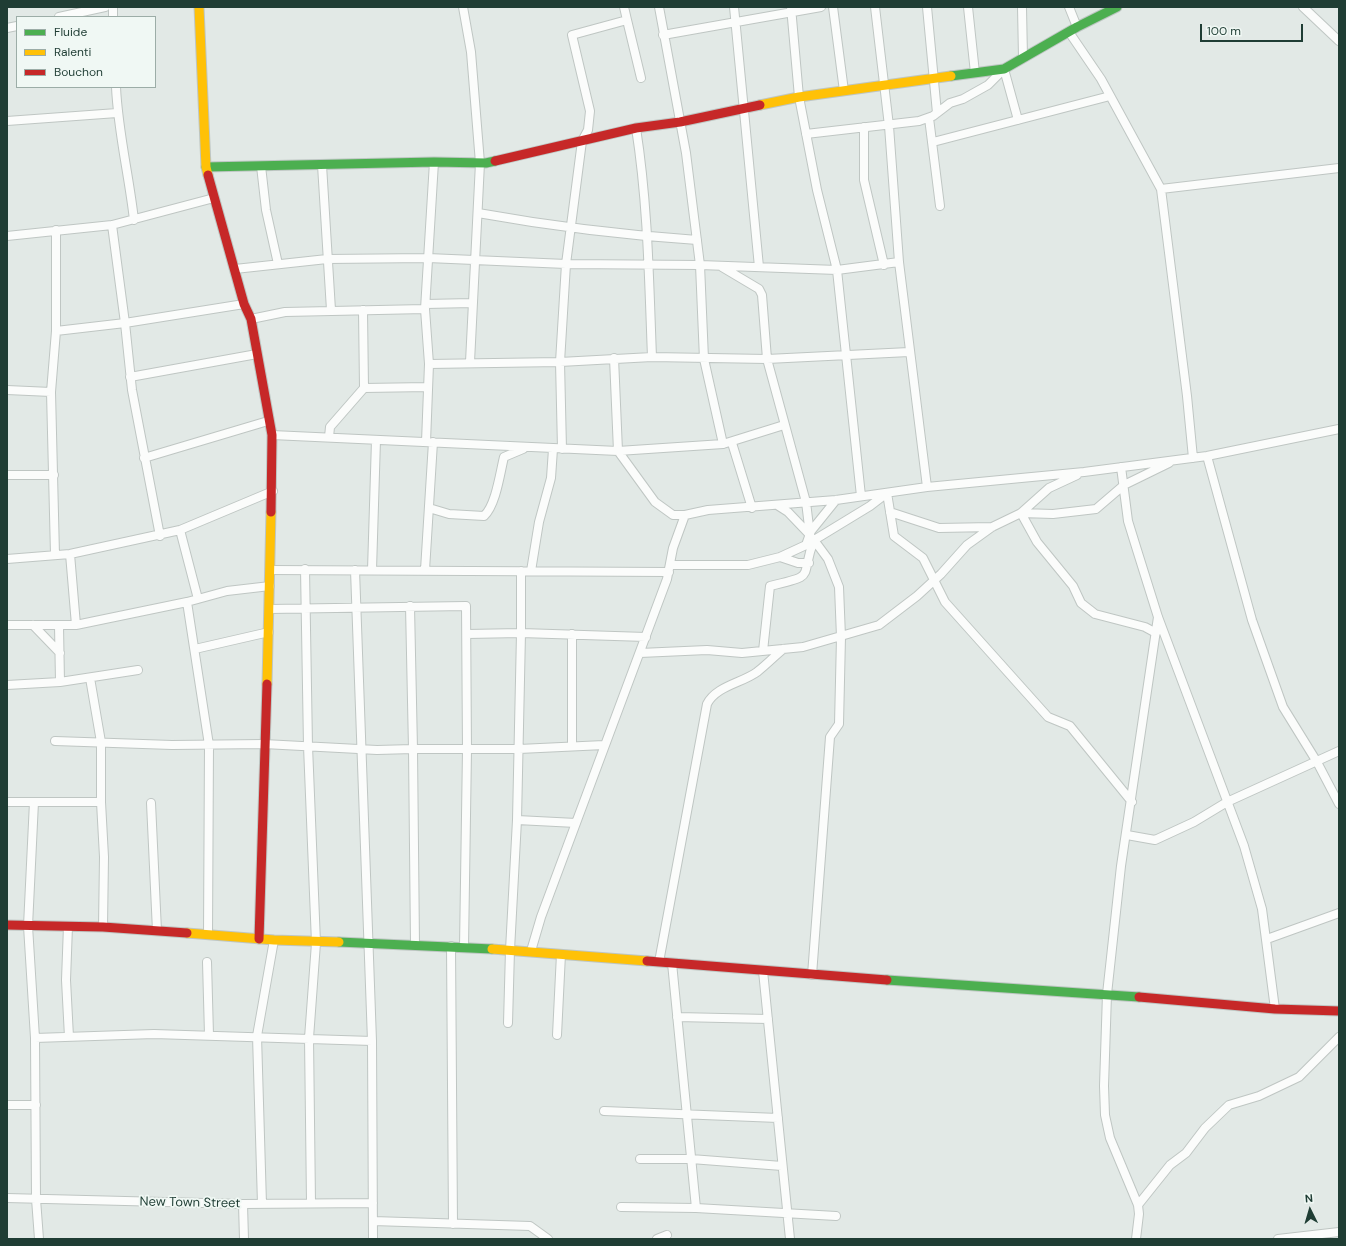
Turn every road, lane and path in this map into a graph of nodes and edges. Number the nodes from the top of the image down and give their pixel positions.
1 (105, 7) edge
2 (199, 7) edge
3 (463, 7) edge
4 (624, 7) edge
5 (659, 7) edge
6 (734, 7) edge
7 (821, 7) edge
8 (833, 7) edge
9 (875, 7) edge
10 (927, 7) edge
11 (968, 7) edge
12 (1022, 7) edge
13 (1069, 7) edge
14 (1117, 7) edge
15 (1303, 7) edge
16 (791, 10) edge
17 (64, 16) edge
18 (627, 20) junction
19 (737, 22) junction
20 (1073, 30) junction
21 (663, 35) junction
22 (1339, 41) edge
23 (1023, 58) junction
24 (1004, 69) junction
25 (975, 73) junction
26 (641, 78) dead end
27 (933, 78) junction
28 (884, 85) junction
29 (116, 88) edge
30 (844, 90) junction
31 (1110, 96) junction
32 (799, 97) junction
33 (743, 108) junction
34 (117, 113) junction
35 (937, 113) junction
36 (929, 118) junction
37 (1018, 120) junction
38 (7, 121) edge
39 (680, 122) junction
40 (889, 126) junction
41 (864, 127) junction
42 (636, 128) junction
43 (806, 134) junction
44 (582, 141) junction
45 (933, 142) junction
46 (434, 162) junction
47 (480, 163) junction
48 (322, 165) junction
49 (261, 166) junction
50 (206, 167) junction
51 (1339, 168) edge
52 (1161, 189) junction
53 (214, 198) junction
54 (940, 206) dead end
55 (478, 213) junction
56 (134, 220) junction
57 (112, 225) junction
58 (571, 227) junction
59 (56, 230) junction
60 (7, 236) edge
61 (647, 236) junction
62 (697, 240) junction
63 (428, 258) junction
64 (327, 259) junction
65 (476, 261) junction
66 (899, 262) junction
67 (278, 264) junction
68 (566, 264) junction
69 (884, 264) junction
70 (649, 265) junction
71 (700, 265) junction
72 (721, 266) junction
73 (759, 268) junction
74 (235, 269) junction
75 (837, 270) junction
76 (472, 303) junction
77 (244, 304) junction
78 (426, 306) junction
79 (331, 310) junction
80 (363, 310) junction
81 (251, 319) junction
82 (125, 323) junction
83 (56, 331) junction
84 (909, 352) junction
85 (257, 354) junction
86 (847, 356) junction
87 (652, 357) junction
88 (614, 358) junction
89 (704, 359) junction
90 (767, 359) junction
91 (470, 362) junction
92 (560, 362) junction
93 (429, 364) junction
94 (130, 377) junction
95 (428, 387) junction
96 (364, 388) junction
97 (7, 390) edge
98 (51, 392) junction
99 (268, 421) junction
100 (784, 425) junction
101 (1339, 429) edge
102 (272, 435) junction
103 (329, 437) junction
104 (376, 440) junction
105 (430, 442) junction
106 (732, 443) junction
107 (723, 444) junction
108 (525, 448) junction
109 (553, 449) junction
110 (562, 449) junction
111 (618, 451) junction
112 (1208, 456) junction
113 (144, 458) junction
114 (1193, 458) junction
115 (1175, 460) junction
116 (1122, 467) junction
117 (1084, 472) junction
118 (7, 475) edge
119 (54, 475) junction
120 (1124, 485) junction
121 (927, 487) junction
122 (273, 491) junction
123 (887, 493) junction
124 (861, 496) junction
125 (836, 500) junction
126 (806, 502) junction
127 (777, 505) junction
128 (429, 508) junction
129 (752, 508) junction
130 (890, 512) junction
131 (1021, 513) junction
132 (685, 515) junction
133 (992, 527) junction
134 (180, 530) junction
135 (160, 536) junction
136 (812, 537) junction
137 (70, 554) junction
138 (55, 555) junction
139 (780, 557) junction
140 (7, 559) edge
141 (809, 563) junction
142 (305, 569) junction
143 (669, 569) junction
144 (270, 570) junction
145 (355, 570) junction
146 (372, 570) junction
147 (426, 570) junction
148 (521, 571) junction
149 (531, 571) junction
150 (933, 582) junction
151 (270, 586) junction
152 (198, 599) junction
153 (187, 602) junction
154 (410, 606) junction
155 (357, 607) junction
156 (305, 608) junction
157 (270, 609) junction
158 (1158, 617) junction
159 (7, 625) edge
160 (33, 625) junction
161 (76, 625) junction
162 (59, 626) junction
163 (269, 632) junction
164 (521, 633) junction
165 (1156, 633) junction
166 (467, 634) junction
167 (572, 634) junction
168 (646, 637) junction
169 (841, 637) junction
170 (195, 649) junction
171 (783, 649) junction
172 (763, 651) junction
173 (60, 653) junction
174 (640, 653) junction
175 (138, 670) dead end
176 (90, 678) junction
177 (60, 682) junction
178 (7, 685) edge
179 (55, 741) dead end
180 (101, 742) junction
181 (264, 744) junction
182 (209, 745) junction
183 (604, 745) junction
184 (308, 746) junction
185 (572, 746) junction
186 (360, 748) junction
187 (413, 749) junction
188 (519, 749) junction
189 (468, 750) junction
190 (1339, 751) edge
191 (1318, 762) junction
192 (7, 802) edge
193 (34, 802) junction
194 (101, 802) junction
195 (1132, 802) junction
196 (1227, 802) junction
197 (151, 803) dead end
198 (1339, 804) edge
199 (517, 820) junction
200 (576, 823) junction
201 (1127, 835) junction
202 (1339, 913) edge
203 (7, 926) edge
204 (28, 926) junction
205 (68, 926) junction
206 (103, 927) junction
207 (157, 931) junction
208 (208, 935) junction
209 (259, 939) junction
210 (1267, 939) junction
211 (274, 940) junction
212 (316, 943) junction
213 (368, 943) junction
214 (415, 945) junction
215 (451, 946) junction
216 (464, 947) junction
217 (510, 950) junction
218 (531, 951) junction
219 (561, 954) junction
220 (207, 962) dead end
221 (659, 962) junction
222 (672, 963) junction
223 (763, 971) junction
224 (812, 975) junction
225 (1107, 994) junction
226 (1275, 1009) junction
227 (1339, 1011) edge
228 (677, 1016) junction
229 (768, 1019) junction
230 (508, 1023) dead end
231 (209, 1035) junction
232 (557, 1035) dead end
233 (256, 1036) junction
234 (69, 1037) junction
235 (1339, 1037) edge
236 (34, 1038) junction
237 (309, 1038) junction
238 (372, 1041) junction
239 (7, 1105) edge
240 (36, 1105) junction
241 (604, 1111) dead end
242 (687, 1116) junction
243 (778, 1118) junction
244 (640, 1159) dead end
245 (691, 1159) junction
246 (782, 1166) junction
247 (7, 1198) edge
248 (36, 1199) junction
249 (373, 1202) junction
250 (311, 1203) junction
251 (243, 1204) junction
252 (262, 1204) junction
253 (1138, 1205) junction
254 (621, 1207) dead end
255 (696, 1208) junction
256 (787, 1214) junction
257 (836, 1216) dead end
258 (373, 1221) junction
259 (452, 1224) junction
260 (1339, 1232) edge
261 (667, 1235) dead end
262 (39, 1239) edge
263 (244, 1239) edge
264 (373, 1239) edge
265 (548, 1239) edge
266 (657, 1239) edge
267 (790, 1239) edge
268 (1136, 1239) edge
269 (1278, 1239) edge

1 - 17 street
2 - 50 street
3 - 47 street
4 - 18 street
5 - 21 street
6 - 19 street
7 - 16 street
8 - 30 street
9 - 28 street
10 - 27 street
11 - 25 street
12 - 23 street
13 - 20 street
14 - 20 street
15 - 22 street
16 - 19 street
16 - 32 street
18 - 26 street
18 - 44 street
19 - 21 street
19 - 33 street
20 - 23 street
20 - 31 street
21 - 39 street
23 - 24 street
24 - 25 street
24 - 35 street
24 - 37 street
25 - 27 street
27 - 28 street
27 - 35 street
28 - 30 street
28 - 40 street
29 - 34 street
30 - 32 street
31 - 37 street
31 - 52 street
32 - 33 street
32 - 43 street
33 - 39 street
33 - 73 street
34 - 38 street
34 - 56 street
35 - 36 street
36 - 40 street
36 - 45 street
37 - 45 street
39 - 42 street
39 - 62 street
40 - 41 street
40 - 66 street
41 - 43 street
41 - 69 street
42 - 44 street
42 - 61 street
43 - 75 street
44 - 47 street
44 - 58 street
45 - 54 street
46 - 47 street
46 - 48 street
46 - 63 street
47 - 55 street
48 - 49 street
48 - 64 street
49 - 50 street
49 - 67 street
50 - 53 street
51 - 52 street
52 - 114 street
53 - 56 street
53 - 74 street
55 - 58 street
55 - 65 street
56 - 57 street
57 - 59 street
57 - 82 street
58 - 61 street
58 - 68 street
59 - 60 street
59 - 83 street
61 - 62 street
61 - 70 street
62 - 71 street
63 - 64 street
63 - 65 street
63 - 78 street
64 - 67 street
64 - 79 street
65 - 68 street
65 - 76 street
66 - 69 street
66 - 84 street
67 - 74 street
68 - 70 street
68 - 92 street
69 - 75 street
70 - 71 street
70 - 87 street
71 - 72 street
71 - 89 street
72 - 73 street
72 - 90 street
73 - 75 street
74 - 77 street
75 - 86 street
76 - 78 street
76 - 91 street
77 - 81 street
77 - 82 street
78 - 80 street
78 - 93 street
79 - 80 street
79 - 81 street
80 - 96 street
81 - 85 street
82 - 83 street
82 - 94 street
83 - 98 street
84 - 86 street
84 - 121 street
85 - 94 street
85 - 99 street
86 - 90 street
86 - 124 street
87 - 88 street
87 - 89 street
88 - 92 street
88 - 111 street
89 - 90 street
89 - 107 street
90 - 100 street
91 - 92 street
91 - 93 street
92 - 110 street
93 - 95 street
94 - 113 street
95 - 96 street
95 - 105 street
96 - 103 street
97 - 98 street
98 - 119 street
99 - 102 street
99 - 113 street
100 - 106 street
100 - 126 street
101 - 112 street
102 - 103 street
102 - 122 street
103 - 104 street
104 - 105 street
104 - 146 street
105 - 108 street
105 - 128 street
106 - 107 street
106 - 129 street
107 - 111 street
108 - 109 street
108 - 128 street
109 - 110 street
109 - 149 street
110 - 111 street
111 - 132 street
112 - 114 street
112 - 191 street
113 - 135 street
114 - 115 street
115 - 116 street
115 - 120 street
116 - 117 street
116 - 120 street
117 - 121 street
117 - 131 street
118 - 119 street
119 - 138 street
120 - 131 street
120 - 158 street
121 - 123 street
122 - 134 street
122 - 144 street
123 - 124 street
123 - 130 street
123 - 136 street
124 - 125 street
125 - 126 street
125 - 136 street
126 - 127 street
126 - 136 street
127 - 129 street
127 - 136 street
128 - 147 street
129 - 132 street
130 - 133 street
130 - 150 street
131 - 133 street
131 - 165 street
132 - 143 street
133 - 150 street
134 - 135 street
134 - 152 street
135 - 137 street
136 - 139 street
136 - 141 street
136 - 169 street
137 - 138 street
137 - 161 street
138 - 140 street
139 - 141 street
139 - 143 street
141 - 172 street
142 - 144 street
142 - 145 street
142 - 156 street
143 - 149 street
143 - 168 street
144 - 151 street
145 - 146 street
145 - 155 street
146 - 147 street
147 - 148 street
148 - 149 street
148 - 164 street
150 - 169 street
150 - 195 street
151 - 152 street
151 - 157 street
152 - 153 street
153 - 161 street
153 - 170 street
154 - 155 street
154 - 166 street
154 - 187 street
155 - 156 street
155 - 186 street
156 - 157 street
156 - 184 street
157 - 163 street
158 - 165 street
158 - 196 street
159 - 160 street
160 - 162 street
160 - 173 street
161 - 162 street
162 - 173 street
163 - 170 street
163 - 181 street
164 - 166 street
164 - 167 street
164 - 188 street
165 - 195 street
166 - 189 street
167 - 168 street
167 - 185 street
168 - 174 street
169 - 171 street
169 - 224 street
170 - 182 street
171 - 172 street
171 - 221 street
172 - 174 street
173 - 177 street
174 - 183 street
175 - 176 street
176 - 177 street
176 - 180 street
177 - 178 street
179 - 180 street
180 - 182 street
180 - 194 street
181 - 182 street
181 - 184 street
181 - 209 street
182 - 208 street
183 - 185 street
183 - 200 street
184 - 186 street
184 - 212 street
185 - 188 street
186 - 187 street
186 - 213 street
187 - 189 street
187 - 214 street
188 - 189 street
188 - 199 street
189 - 216 street
190 - 191 street
191 - 196 street
191 - 198 street
192 - 193 street
193 - 194 street
193 - 204 street
194 - 206 street
195 - 201 street
196 - 201 street
196 - 210 street
197 - 207 street
199 - 200 street
199 - 217 street
200 - 218 street
201 - 225 street
202 - 210 street
203 - 204 street
204 - 205 street
204 - 236 street
205 - 206 street
205 - 234 street
206 - 207 street
207 - 208 street
208 - 209 street
209 - 211 street
210 - 226 street
211 - 212 street
211 - 233 street
212 - 213 street
212 - 237 street
213 - 214 street
213 - 238 street
214 - 215 street
215 - 216 street
215 - 259 street
216 - 217 street
217 - 218 street
217 - 230 street
218 - 219 street
219 - 221 street
219 - 232 street
220 - 231 street
221 - 222 street
222 - 223 street
222 - 228 street
223 - 224 street
223 - 229 street
224 - 225 street
225 - 226 street
225 - 253 street
226 - 227 street
228 - 229 street
228 - 242 street
229 - 243 street
231 - 233 street
231 - 234 street
233 - 237 street
233 - 252 street
234 - 236 street
235 - 253 street
236 - 240 street
237 - 238 street
237 - 250 street
238 - 249 street
239 - 240 street
240 - 248 street
241 - 242 street
242 - 243 street
242 - 245 street
243 - 246 street
244 - 245 street
245 - 246 street
245 - 255 street
246 - 256 street
247 - 248 street, New Town Street
248 - 251 street, New Town Street
248 - 262 street
249 - 250 street, New Town Street
249 - 258 street
250 - 252 street, New Town Street
251 - 252 street, New Town Street
251 - 263 street
253 - 268 street
254 - 255 street
255 - 256 street
256 - 257 street
256 - 267 street
258 - 259 street
258 - 264 street
259 - 265 street
260 - 269 street
261 - 266 street

